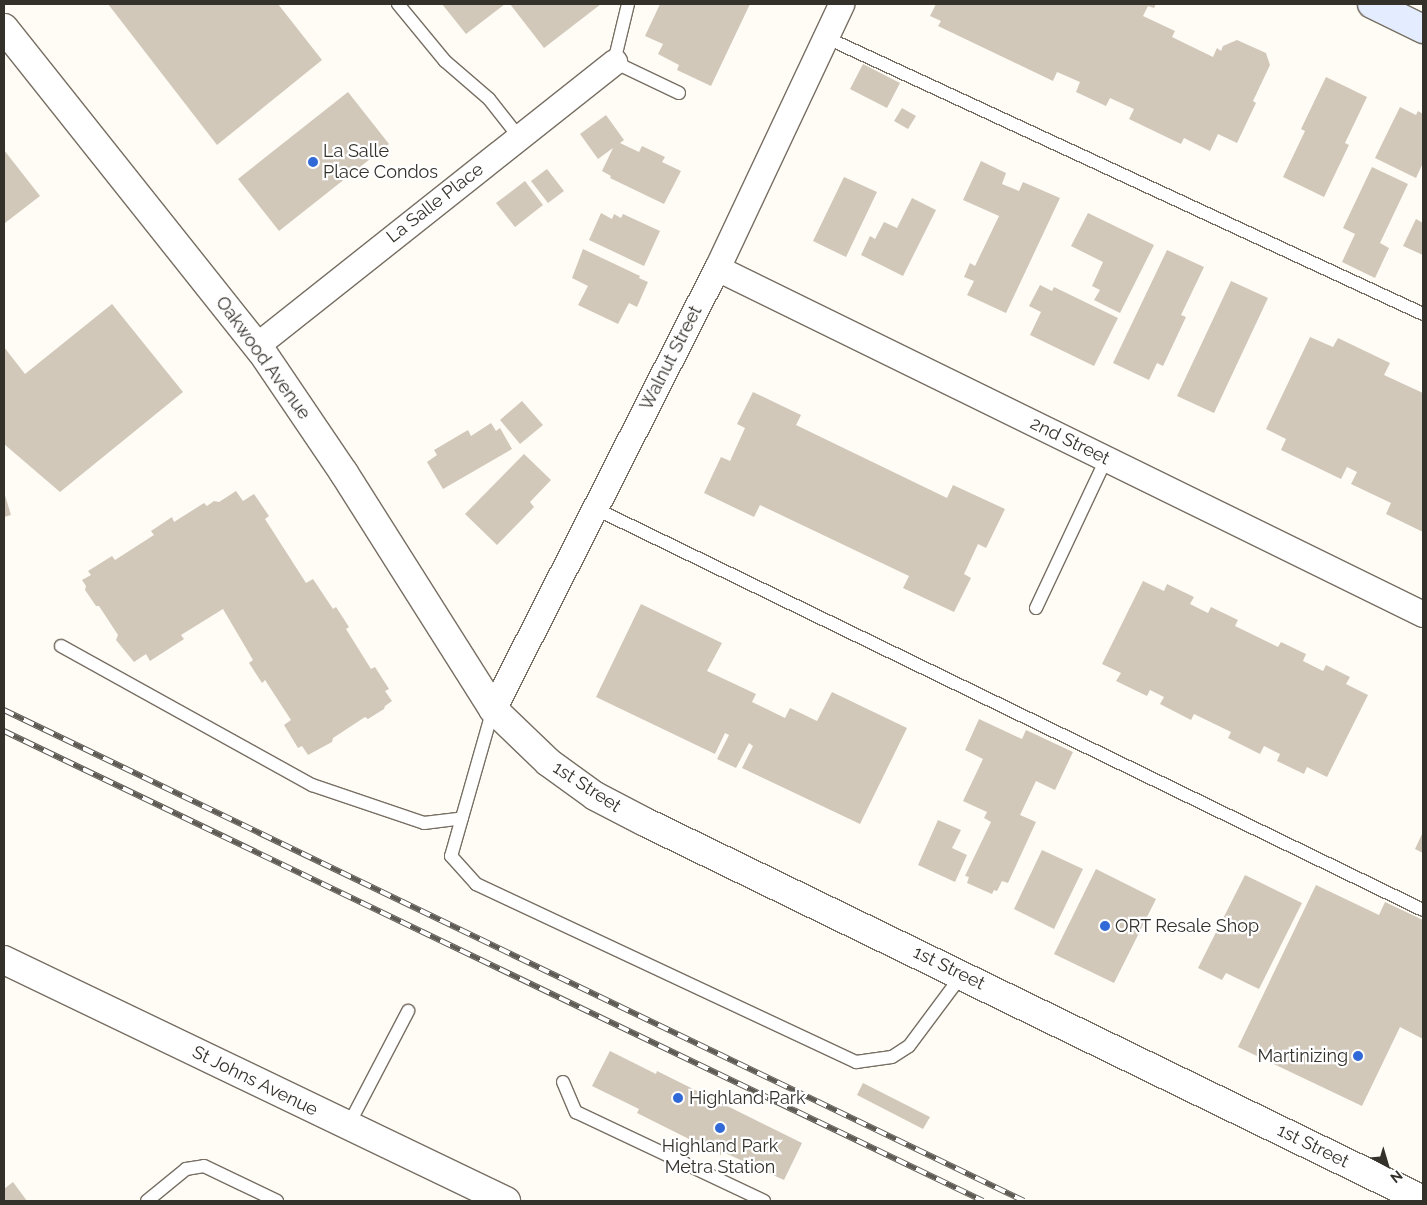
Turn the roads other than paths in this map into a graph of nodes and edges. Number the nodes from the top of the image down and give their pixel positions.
1 (398, 4) edge
2 (628, 4) edge
3 (841, 4) edge
4 (1372, 4) edge
5 (4, 28) edge
6 (1423, 29) edge
7 (825, 37) junction
8 (614, 62) junction
9 (679, 93) dead end
10 (519, 137) junction
11 (716, 268) junction
12 (1423, 314) edge
13 (257, 345) junction
14 (1106, 459) junction
15 (594, 508) junction
16 (1036, 608) dead end
17 (1423, 614) edge
18 (60, 646) dead end
19 (492, 709) junction
20 (462, 818) junction
21 (1423, 910) edge
22 (4, 960) edge
23 (962, 975) junction
24 (408, 1012) dead end
25 (562, 1082) dead end
26 (348, 1126) junction
27 (1423, 1200) edge
28 (147, 1201) edge
29 (277, 1201) edge
30 (506, 1201) edge
31 (764, 1201) edge

1 - 10 lane
2 - 8 lane
3 - 7 street, Walnut Street
4 - 6 main road
5 - 13 street, Oakwood Avenue
7 - 11 street, Walnut Street
7 - 12 lane
8 - 9 lane
8 - 10 street, La Salle Place
10 - 13 street, La Salle Place
11 - 14 street, 2nd Street
11 - 15 street, Walnut Street
13 - 19 street, Oakwood Avenue
14 - 16 lane
14 - 17 street, 2nd Street
15 - 19 street, Walnut Street
15 - 21 lane
18 - 20 lane
19 - 20 lane
19 - 23 street, 1st Street
20 - 23 lane
22 - 26 street, St Johns Avenue
23 - 27 street, 1st Street
24 - 26 lane
25 - 31 lane
26 - 30 street, St Johns Avenue
28 - 29 lane

